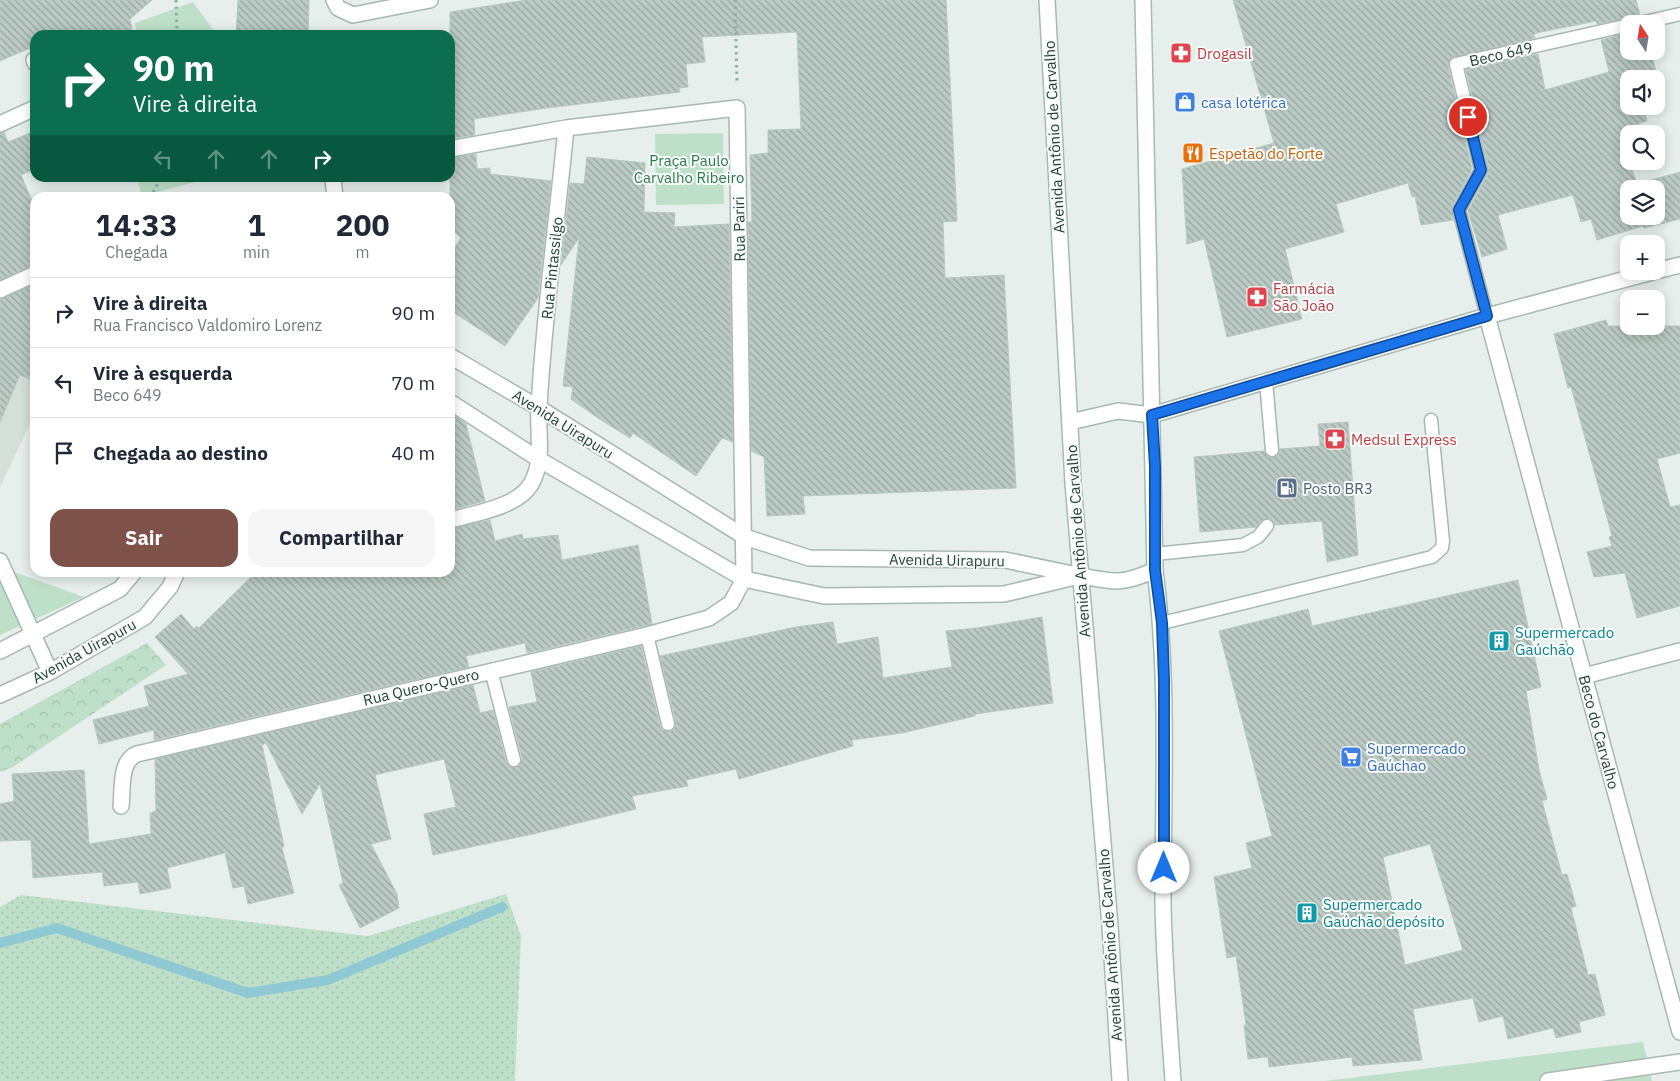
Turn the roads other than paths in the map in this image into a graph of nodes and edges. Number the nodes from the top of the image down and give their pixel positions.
1 (334, 0) edge
2 (430, 0) edge
3 (1046, 0) edge
4 (1144, 0) edge
5 (1680, 14) edge
6 (1665, 17) edge
7 (1620, 27) edge
8 (30, 110) edge
9 (0, 124) edge
10 (566, 128) junction
11 (455, 148) edge
12 (1680, 265) edge
13 (1665, 269) edge
14 (30, 276) edge
15 (1622, 280) edge
16 (0, 290) edge
17 (1487, 316) junction
18 (455, 359) edge
19 (1266, 381) junction
20 (455, 405) edge
21 (539, 408) junction
22 (1152, 415) junction
23 (1431, 420) dead end
24 (1070, 422) junction
25 (1272, 450) dead end
26 (540, 460) junction
27 (455, 519) edge
28 (1267, 526) dead end
29 (745, 537) junction
30 (1155, 554) junction
31 (0, 561) edge
32 (1155, 570) junction
33 (1082, 576) junction
34 (130, 577) edge
35 (174, 577) edge
36 (744, 579) junction
37 (1162, 623) junction
38 (33, 635) junction
39 (648, 635) junction
40 (0, 651) edge
41 (1680, 651) edge
42 (491, 670) junction
43 (50, 672) junction
44 (1584, 676) junction
45 (0, 695) edge
46 (668, 724) dead end
47 (514, 760) dead end
48 (121, 806) dead end
49 (1680, 1032) edge
50 (1680, 1062) edge
51 (1120, 1081) edge
52 (1173, 1081) edge
53 (1548, 1081) edge

1 - 2 street
3 - 24 street, Avenida Antônio de Carvalho
4 - 22 street
5 - 6 lane
7 - 17 lane, Beco 649
8 - 9 street
10 - 11 street
10 - 21 street, Rua Pintassilgo
10 - 29 street, Rua Pariri
12 - 13 street
14 - 16 street
15 - 17 street
17 - 19 street
17 - 44 street, Beco do Carvalho
18 - 21 street, Avenida Uirapuru
19 - 22 street
19 - 25 lane
20 - 26 street
21 - 26 street, Rua Pintassilgo
21 - 29 street, Avenida Uirapuru
22 - 24 street
22 - 30 street
23 - 37 lane
24 - 33 street, Avenida Antônio de Carvalho
26 - 27 street
26 - 36 street
28 - 30 lane
29 - 33 street, Avenida Uirapuru
29 - 36 street, Rua Pariri
30 - 32 street
31 - 38 street
32 - 33 street, Avenida Uirapuru
32 - 37 street
33 - 36 street
33 - 51 street, Avenida Antônio de Carvalho
34 - 38 street
35 - 43 street, Avenida Uirapuru
36 - 39 street, Rua Quero-Quero
37 - 52 street
38 - 40 street
38 - 43 street
39 - 42 street, Rua Quero-Quero
39 - 46 lane
41 - 44 street
42 - 47 lane
42 - 48 street, Rua Quero-Quero
43 - 45 street, Avenida Uirapuru
44 - 49 street, Beco do Carvalho
50 - 53 street

